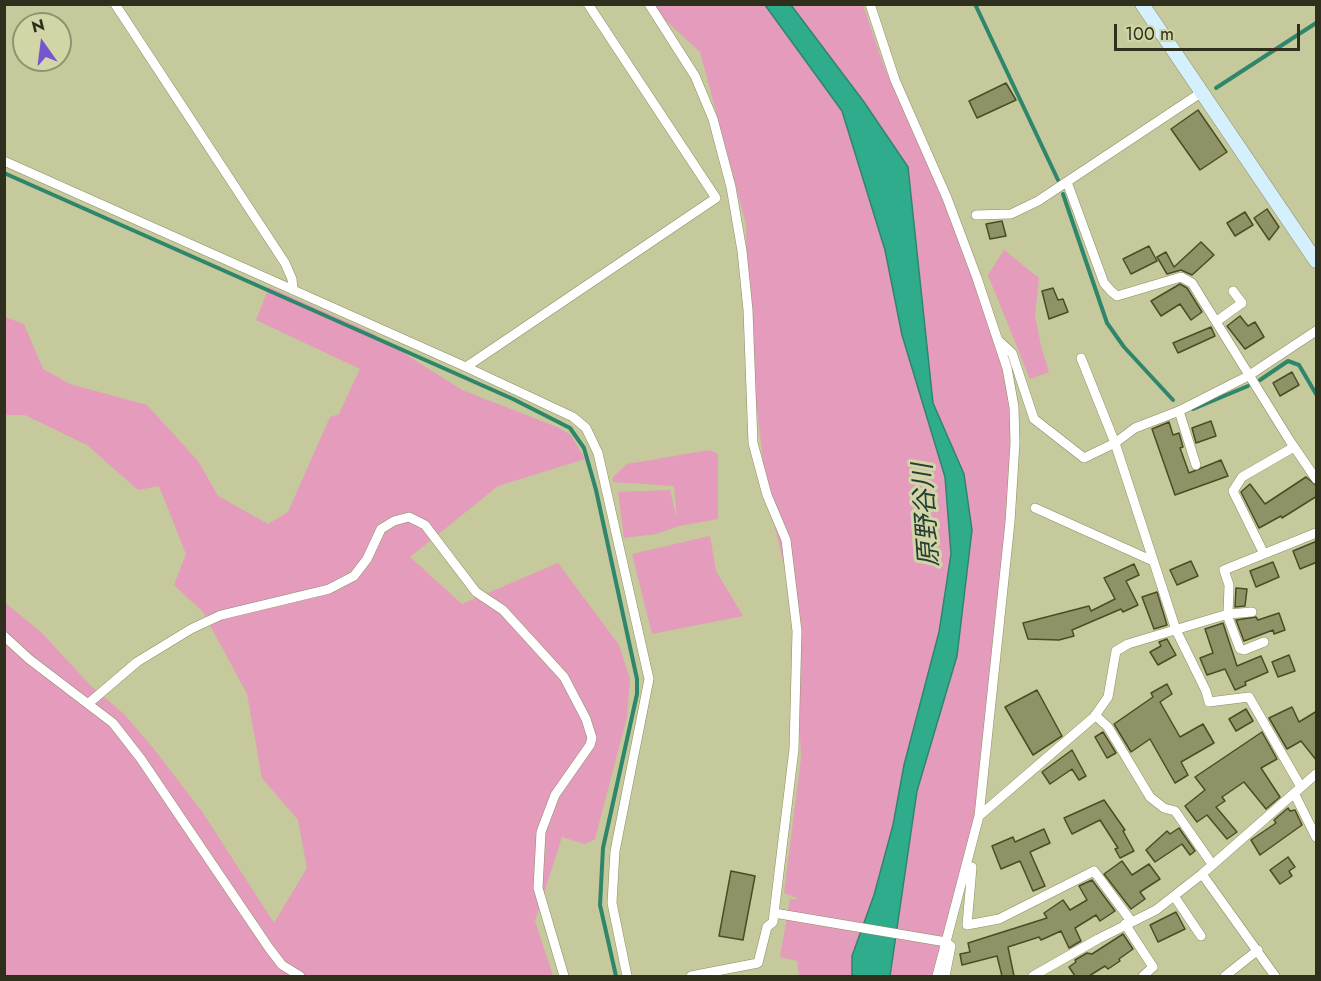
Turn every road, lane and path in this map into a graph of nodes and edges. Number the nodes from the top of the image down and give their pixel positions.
1 (115, 4) edge
2 (588, 4) edge
3 (649, 4) edge
4 (870, 4) edge
5 (876, 4) edge
6 (1142, 4) edge
7 (881, 35) junction
8 (1202, 92) junction
9 (4, 161) edge
10 (1067, 182) junction
11 (976, 215) dead end
12 (1317, 261) edge
13 (293, 290) junction
14 (1233, 291) dead end
15 (1217, 321) junction
16 (1317, 331) edge
17 (998, 339) junction
18 (1081, 358) dead end
19 (466, 367) junction
20 (1248, 376) junction
21 (1179, 411) junction
22 (1114, 443) junction
23 (1294, 447) junction
24 (1196, 465) dead end
25 (1317, 479) edge
26 (1035, 508) dead end
27 (1317, 533) edge
28 (1264, 554) junction
29 (1154, 561) junction
30 (1252, 612) dead end
31 (1227, 614) junction
32 (1176, 630) junction
33 (4, 636) edge
34 (1264, 642) dead end
35 (89, 703) junction
36 (1095, 715) junction
37 (1317, 774) edge
38 (1297, 790) junction
39 (980, 816) junction
40 (1317, 837) edge
41 (969, 862) junction
42 (1212, 864) junction
43 (1202, 874) junction
44 (1174, 896) junction
45 (774, 913) junction
46 (1128, 923) junction
47 (1201, 936) dead end
48 (946, 942) junction
49 (1258, 950) junction
50 (300, 976) edge
51 (564, 976) edge
52 (627, 976) edge
53 (691, 976) edge
54 (937, 976) edge
55 (945, 976) edge
56 (1033, 976) edge
57 (1143, 976) edge
58 (1225, 976) edge
59 (1275, 976) edge

1 - 13 street
2 - 19 street
3 - 45 street
4 - 7 street
5 - 7 street
6 - 8 street
7 - 17 street
8 - 10 street
8 - 12 street
9 - 13 street
10 - 11 street
10 - 15 street
13 - 19 street
14 - 15 street
15 - 20 street
16 - 20 street
17 - 22 street
17 - 39 street
18 - 22 street
19 - 52 street
20 - 21 street
20 - 23 street
21 - 22 street
21 - 24 street
22 - 29 street
23 - 25 street
23 - 28 street
26 - 29 street
27 - 28 street
28 - 31 street
29 - 32 street
30 - 31 street
31 - 32 street
31 - 34 street
32 - 36 street
32 - 38 street
33 - 35 street
35 - 50 street
35 - 51 street
36 - 39 street
36 - 42 street
37 - 38 street
38 - 40 street
38 - 42 street
39 - 41 street
41 - 46 street
41 - 48 street
42 - 43 street
43 - 44 street
43 - 49 street
44 - 46 street
44 - 47 street
45 - 48 street
45 - 53 street
46 - 56 street
46 - 57 street
48 - 54 street
48 - 55 street
49 - 58 street
49 - 59 street

